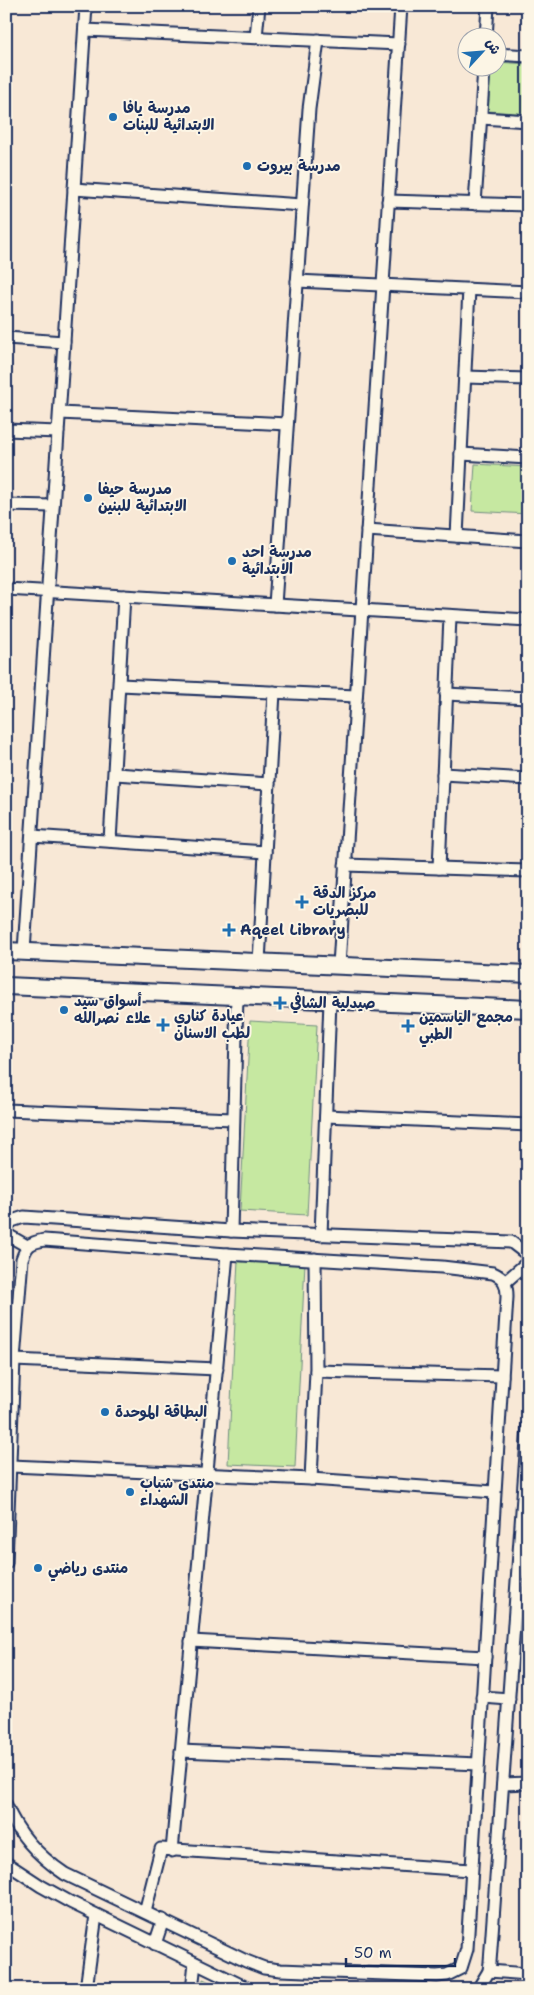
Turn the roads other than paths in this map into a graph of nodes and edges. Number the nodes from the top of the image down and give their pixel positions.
1 (86, 6) edge
2 (259, 6) edge
3 (401, 6) edge
4 (488, 6) edge
5 (487, 28) edge
6 (85, 30) junction
7 (256, 37) junction
8 (318, 40) junction
9 (399, 44) junction
10 (506, 55) edge
11 (528, 56) edge
12 (483, 78) edge
13 (481, 118) junction
14 (528, 121) edge
15 (74, 189) junction
16 (388, 201) junction
17 (475, 204) junction
18 (302, 205) junction
19 (528, 205) edge
20 (297, 280) junction
21 (383, 284) junction
22 (469, 289) junction
23 (528, 292) edge
24 (6, 338) edge
25 (64, 342) junction
26 (465, 377) junction
27 (528, 379) edge
28 (60, 413) junction
29 (287, 424) junction
30 (6, 430) edge
31 (58, 432) junction
32 (461, 454) junction
33 (528, 458) edge
34 (6, 505) edge
35 (53, 506) junction
36 (367, 530) junction
37 (457, 536) junction
38 (528, 541) edge
39 (6, 589) edge
40 (48, 591) junction
41 (124, 596) junction
42 (275, 606) junction
43 (362, 611) junction
44 (450, 616) junction
45 (528, 620) edge
46 (120, 685) junction
47 (274, 692) junction
48 (446, 694) junction
49 (356, 696) junction
50 (528, 698) edge
51 (115, 774) junction
52 (443, 774) junction
53 (528, 779) edge
54 (269, 784) junction
55 (32, 836) junction
56 (110, 841) junction
57 (265, 852) junction
58 (345, 865) junction
59 (439, 868) junction
60 (528, 871) edge
61 (6, 951) edge
62 (24, 951) junction
63 (259, 962) junction
64 (338, 966) junction
65 (528, 974) edge
66 (6, 986) edge
67 (237, 996) junction
68 (330, 1000) junction
69 (528, 1009) edge
70 (6, 1110) edge
71 (326, 1116) junction
72 (233, 1119) junction
73 (528, 1125) edge
74 (6, 1227) edge
75 (231, 1231) junction
76 (6, 1234) edge
77 (321, 1235) junction
78 (27, 1246) junction
79 (227, 1254) junction
80 (528, 1255) edge
81 (315, 1260) junction
82 (528, 1262) edge
83 (505, 1282) junction
84 (14, 1360) junction
85 (217, 1369) junction
86 (316, 1371) junction
87 (502, 1376) junction
88 (528, 1426) edge
89 (11, 1466) junction
90 (207, 1473) junction
91 (526, 1477) edge
92 (311, 1479) junction
93 (494, 1492) junction
94 (525, 1499) edge
95 (6, 1563) edge
96 (523, 1564) edge
97 (522, 1584) edge
98 (192, 1640) junction
99 (484, 1657) junction
100 (482, 1697) junction
101 (509, 1699) junction
102 (181, 1752) junction
103 (478, 1764) junction
104 (528, 1783) edge
105 (503, 1784) junction
106 (6, 1805) edge
107 (172, 1851) junction
108 (6, 1863) edge
109 (471, 1870) junction
110 (145, 1912) junction
111 (96, 1915) junction
112 (163, 1920) junction
113 (155, 1944) junction
114 (196, 1963) junction
115 (528, 1974) edge
116 (485, 1982) edge
117 (86, 1989) edge
118 (192, 1989) edge
119 (249, 1989) edge

1 - 6 street
2 - 7 street
3 - 9 street
4 - 5 street
6 - 7 street
6 - 15 street
7 - 8 street
8 - 9 street
8 - 18 street
9 - 16 street
10 - 11 street
12 - 13 street
13 - 14 street
13 - 17 street
15 - 18 street
15 - 25 street
16 - 17 street
16 - 21 street
17 - 19 street
18 - 20 street
20 - 21 street
20 - 29 street
21 - 22 street
21 - 36 street
22 - 23 street
22 - 26 street
24 - 25 street
25 - 28 street
26 - 27 street
26 - 32 street
28 - 29 street
28 - 31 street
29 - 42 street
30 - 31 street
31 - 35 street
32 - 33 street
32 - 37 street
34 - 35 street
35 - 40 street
36 - 37 street
36 - 43 street
37 - 38 street
39 - 40 street
40 - 41 street
40 - 55 street
41 - 42 street
41 - 46 street
42 - 43 street
43 - 44 street
43 - 49 street
44 - 45 street
44 - 48 street
46 - 47 street
46 - 51 street
47 - 49 street
47 - 54 street
48 - 50 street
48 - 52 street
49 - 58 street
51 - 54 street
51 - 56 street
52 - 53 street
52 - 59 street
54 - 57 street
55 - 56 street
55 - 62 street
56 - 57 street
57 - 63 street
58 - 59 street
58 - 64 street
59 - 60 street
61 - 62 street
62 - 63 street
63 - 64 street
64 - 65 street
66 - 67 street
67 - 68 street
67 - 72 street
68 - 69 street
68 - 71 street
70 - 72 street
71 - 73 street
71 - 77 street
72 - 75 street
74 - 75 street
75 - 77 street
76 - 78 street
77 - 80 street
78 - 79 street
78 - 84 street
79 - 81 street
79 - 85 street
81 - 83 street
81 - 86 street
82 - 83 street
83 - 87 street
84 - 85 street
84 - 89 street
85 - 90 street
86 - 87 street
86 - 92 street
87 - 93 street
88 - 91 street
89 - 90 street
89 - 95 street
90 - 92 street
90 - 98 street
91 - 94 street
92 - 93 street
93 - 99 street
94 - 96 street
96 - 97 street
97 - 101 street
98 - 99 street
98 - 102 street
99 - 100 street
100 - 101 street
100 - 103 street
101 - 105 street
102 - 103 street
102 - 107 street
103 - 109 street
104 - 105 street
105 - 116 street
106 - 110 street
107 - 109 street
107 - 110 street
108 - 111 street
109 - 112 street
110 - 112 street
111 - 113 street
111 - 117 street
112 - 113 street
113 - 114 street
114 - 118 street
114 - 119 street
115 - 116 street

